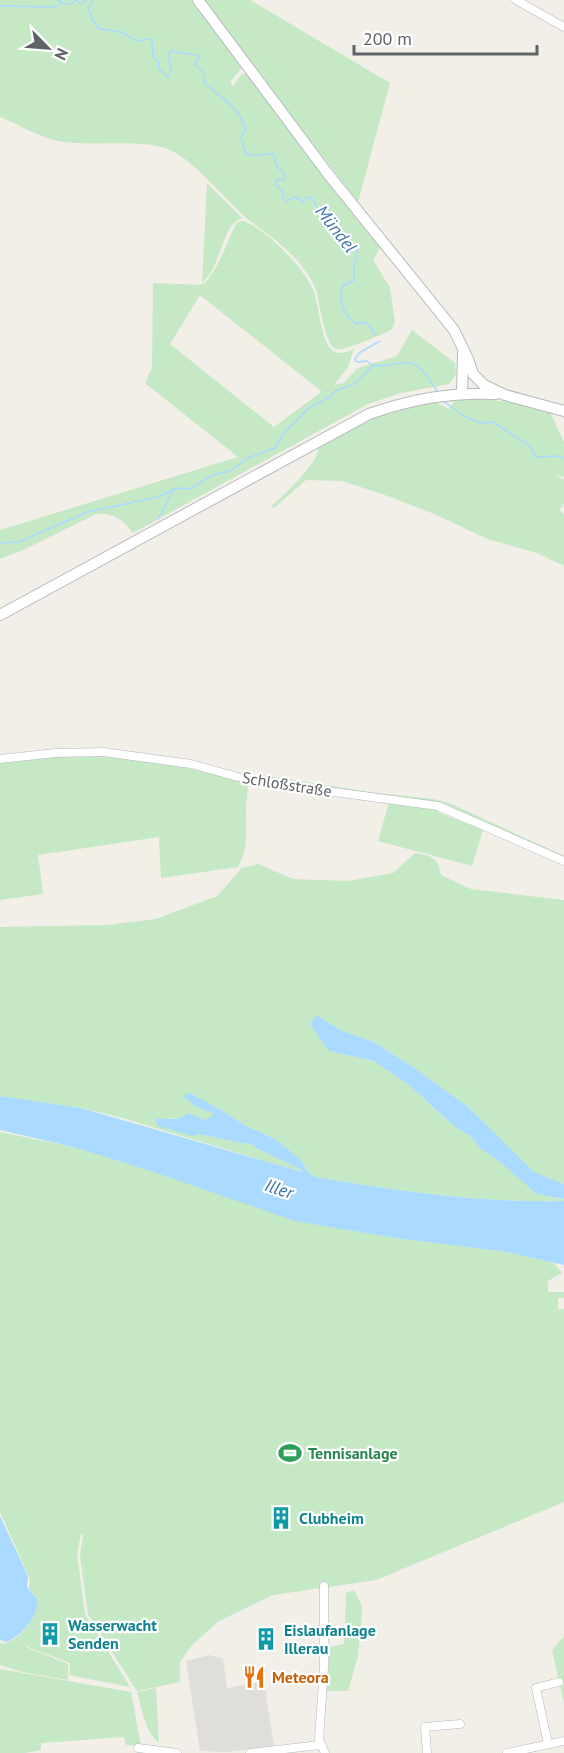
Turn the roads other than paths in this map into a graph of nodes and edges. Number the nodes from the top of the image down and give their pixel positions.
1 (198, 0) edge
2 (516, 0) edge
3 (564, 27) edge
4 (462, 348) junction
5 (473, 374) junction
6 (462, 393) junction
7 (506, 395) junction
8 (564, 411) edge
9 (0, 615) edge
10 (0, 759) edge
11 (564, 861) edge
12 (324, 1586) dead end
13 (559, 1682) dead end
14 (460, 1724) dead end
15 (564, 1741) edge
16 (548, 1744) junction
17 (320, 1745) junction
18 (138, 1748) dead end
19 (177, 1753) edge
20 (250, 1753) edge
21 (325, 1753) edge
22 (427, 1753) edge
23 (507, 1753) edge

1 - 4 main road
2 - 3 street
4 - 5 main road
4 - 6 main road
5 - 6 main road
5 - 7 main road
6 - 7 main road
6 - 9 main road
7 - 8 main road
10 - 11 street, Schloßstraße
12 - 17 street
13 - 16 street
14 - 22 street
15 - 16 street
16 - 23 street
17 - 20 street
17 - 21 street
18 - 19 street

